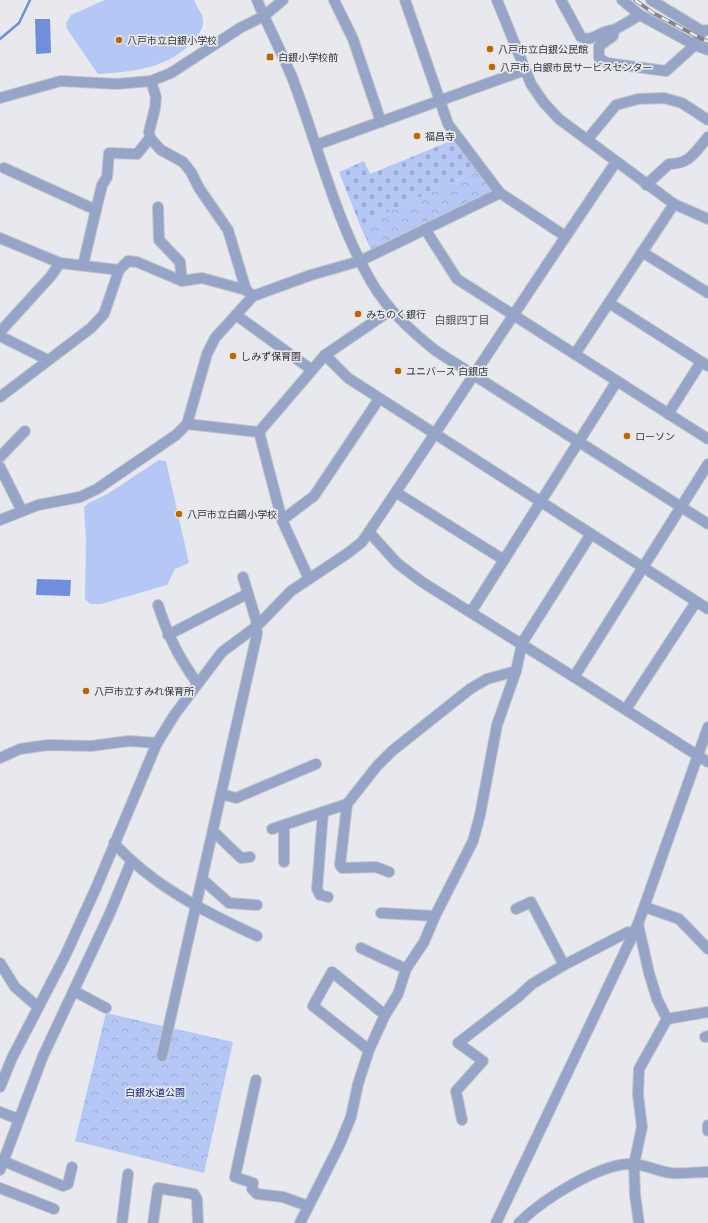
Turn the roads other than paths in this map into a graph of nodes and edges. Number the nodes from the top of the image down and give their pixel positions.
1 (257, 0) edge
2 (283, 0) edge
3 (334, 0) edge
4 (405, 0) edge
5 (497, 0) edge
6 (561, 0) edge
7 (622, 0) edge
8 (651, 0) edge
9 (640, 15) junction
10 (264, 16) junction
11 (614, 30) junction
12 (705, 31) edge
13 (695, 45) junction
14 (708, 50) edge
15 (525, 70) junction
16 (151, 81) junction
17 (0, 98) edge
18 (438, 101) junction
19 (708, 120) edge
20 (381, 122) junction
21 (708, 137) edge
22 (150, 138) junction
23 (587, 140) junction
24 (316, 145) junction
25 (616, 162) junction
26 (4, 168) dead end
27 (646, 185) junction
28 (500, 193) junction
29 (674, 204) junction
30 (158, 207) dead end
31 (96, 210) junction
32 (708, 219) edge
33 (425, 229) junction
34 (565, 236) junction
35 (0, 238) edge
36 (642, 252) junction
37 (360, 261) junction
38 (60, 263) junction
39 (83, 265) junction
40 (119, 270) junction
41 (182, 281) junction
42 (249, 293) junction
43 (708, 293) edge
44 (609, 303) junction
45 (391, 310) junction
46 (236, 314) junction
47 (514, 315) junction
48 (0, 332) edge
49 (0, 336) edge
50 (575, 354) junction
51 (326, 355) junction
52 (48, 360) junction
53 (704, 364) edge
54 (312, 370) junction
55 (474, 376) junction
56 (616, 381) junction
57 (0, 397) edge
58 (379, 399) junction
59 (668, 414) junction
60 (187, 424) junction
61 (25, 431) dead end
62 (259, 432) junction
63 (436, 435) junction
64 (708, 439) edge
65 (577, 441) junction
66 (0, 457) edge
67 (708, 464) edge
68 (0, 467) edge
69 (397, 493) junction
70 (539, 502) junction
71 (681, 507) junction
72 (22, 511) junction
73 (0, 520) edge
74 (282, 520) junction
75 (708, 524) edge
76 (368, 532) junction
77 (591, 534) junction
78 (504, 560) junction
79 (643, 567) junction
80 (243, 578) dead end
81 (309, 579) junction
82 (247, 594) junction
83 (696, 602) junction
84 (158, 605) dead end
85 (708, 609) edge
86 (471, 612) junction
87 (257, 626) junction
88 (168, 635) junction
89 (522, 643) junction
90 (516, 671) junction
91 (574, 677) junction
92 (197, 683) junction
93 (626, 709) junction
94 (708, 727) edge
95 (157, 743) junction
96 (697, 755) junction
97 (0, 758) edge
98 (708, 762) edge
99 (316, 764) dead end
100 (221, 794) junction
101 (347, 804) junction
102 (323, 812) junction
103 (284, 825) junction
104 (272, 829) dead end
105 (213, 831) junction
106 (114, 843) junction
107 (250, 857) dead end
108 (131, 862) junction
109 (284, 862) dead end
110 (390, 872) dead end
111 (202, 879) junction
112 (328, 897) dead end
113 (257, 905) dead end
114 (196, 906) junction
115 (645, 906) junction
116 (516, 909) dead end
117 (381, 914) dead end
118 (435, 916) junction
119 (636, 929) junction
120 (257, 936) dead end
121 (361, 948) dead end
122 (708, 949) edge
123 (0, 963) edge
124 (564, 965) junction
125 (406, 969) junction
126 (74, 991) junction
127 (38, 1007) junction
128 (106, 1008) dead end
129 (708, 1012) edge
130 (385, 1015) junction
131 (667, 1019) junction
132 (369, 1050) junction
133 (162, 1056) dead end
134 (256, 1080) dead end
135 (0, 1087) edge
136 (0, 1112) edge
137 (18, 1119) junction
138 (462, 1120) dead end
139 (708, 1125) edge
140 (708, 1131) edge
141 (634, 1164) junction
142 (2, 1166) edge
143 (72, 1167) dead end
144 (708, 1172) edge
145 (128, 1174) dead end
146 (0, 1188) edge
147 (308, 1206) junction
148 (54, 1210) dead end
149 (122, 1223) edge
150 (153, 1223) edge
151 (198, 1223) edge
152 (300, 1223) edge
153 (496, 1223) edge
154 (519, 1223) edge
155 (639, 1223) edge

1 - 10 street
2 - 10 street
3 - 20 street
4 - 18 street
5 - 15 street
6 - 11 street
7 - 9 street
8 - 12 street
9 - 11 street
9 - 13 street
10 - 16 street
10 - 24 street
11 - 13 street
12 - 13 street
13 - 14 street
15 - 18 street
15 - 23 street
16 - 17 street
16 - 22 street
18 - 20 street
18 - 28 street
19 - 23 street
20 - 24 street
21 - 27 street
22 - 31 street
22 - 42 street
23 - 25 street
24 - 37 street
25 - 27 street
25 - 34 street
26 - 31 street
27 - 29 street
28 - 33 street
28 - 34 street
29 - 32 street
29 - 36 street
30 - 41 street
31 - 39 street
33 - 37 street
33 - 47 street
34 - 47 street
35 - 38 street
36 - 43 street
36 - 44 street
37 - 42 street
37 - 45 street
38 - 39 street
38 - 48 street
39 - 40 street
40 - 41 street
40 - 52 street
41 - 42 street
42 - 46 street
44 - 50 street
44 - 53 street
45 - 51 street
45 - 55 street
46 - 54 street
46 - 60 street
47 - 50 street
47 - 55 street
49 - 52 street
50 - 56 street
51 - 54 street
51 - 58 street
52 - 57 street
53 - 59 street
54 - 62 street
55 - 63 street
55 - 65 street
56 - 59 street
56 - 65 street
58 - 63 street
58 - 74 street
59 - 64 street
60 - 62 street
60 - 72 street
61 - 66 street
62 - 74 street
63 - 69 street
63 - 70 street
65 - 70 street
65 - 71 street
67 - 71 street
68 - 72 street
69 - 76 street
69 - 78 street
70 - 77 street
70 - 78 street
71 - 75 street
71 - 79 street
72 - 73 street
74 - 81 street
76 - 81 street
76 - 86 street
77 - 79 street
77 - 89 street
78 - 86 street
79 - 83 street
79 - 91 street
80 - 82 street
81 - 87 street
82 - 87 street
82 - 88 street
83 - 85 street
83 - 93 street
84 - 88 street
86 - 89 street
87 - 92 street
87 - 100 street
88 - 92 street
89 - 90 street
89 - 91 street
90 - 101 street
90 - 118 street
91 - 93 street
92 - 95 street
93 - 96 street
94 - 96 street
95 - 97 street
95 - 106 street
96 - 98 street
96 - 115 street
99 - 100 street
100 - 105 street
101 - 102 street
101 - 110 street
102 - 103 street
102 - 112 street
103 - 104 street
103 - 109 street
105 - 107 street
105 - 111 street
106 - 108 street
106 - 127 street
108 - 114 street
108 - 126 street
111 - 113 street
111 - 114 street
114 - 120 street
114 - 133 street
115 - 119 street
115 - 122 street
116 - 124 street
117 - 118 street
118 - 125 street
119 - 124 street
119 - 131 street
119 - 153 street
121 - 125 street
123 - 127 street
124 - 138 street
125 - 130 street
126 - 128 street
126 - 137 street
127 - 135 street
129 - 131 street
130 - 132 street
130 - 132 street
131 - 141 street
132 - 147 street
134 - 147 street
136 - 137 street
137 - 142 street
139 - 140 street
141 - 144 street
141 - 154 street
141 - 155 street
142 - 143 street
145 - 149 street
146 - 148 street
147 - 152 street
150 - 151 street

